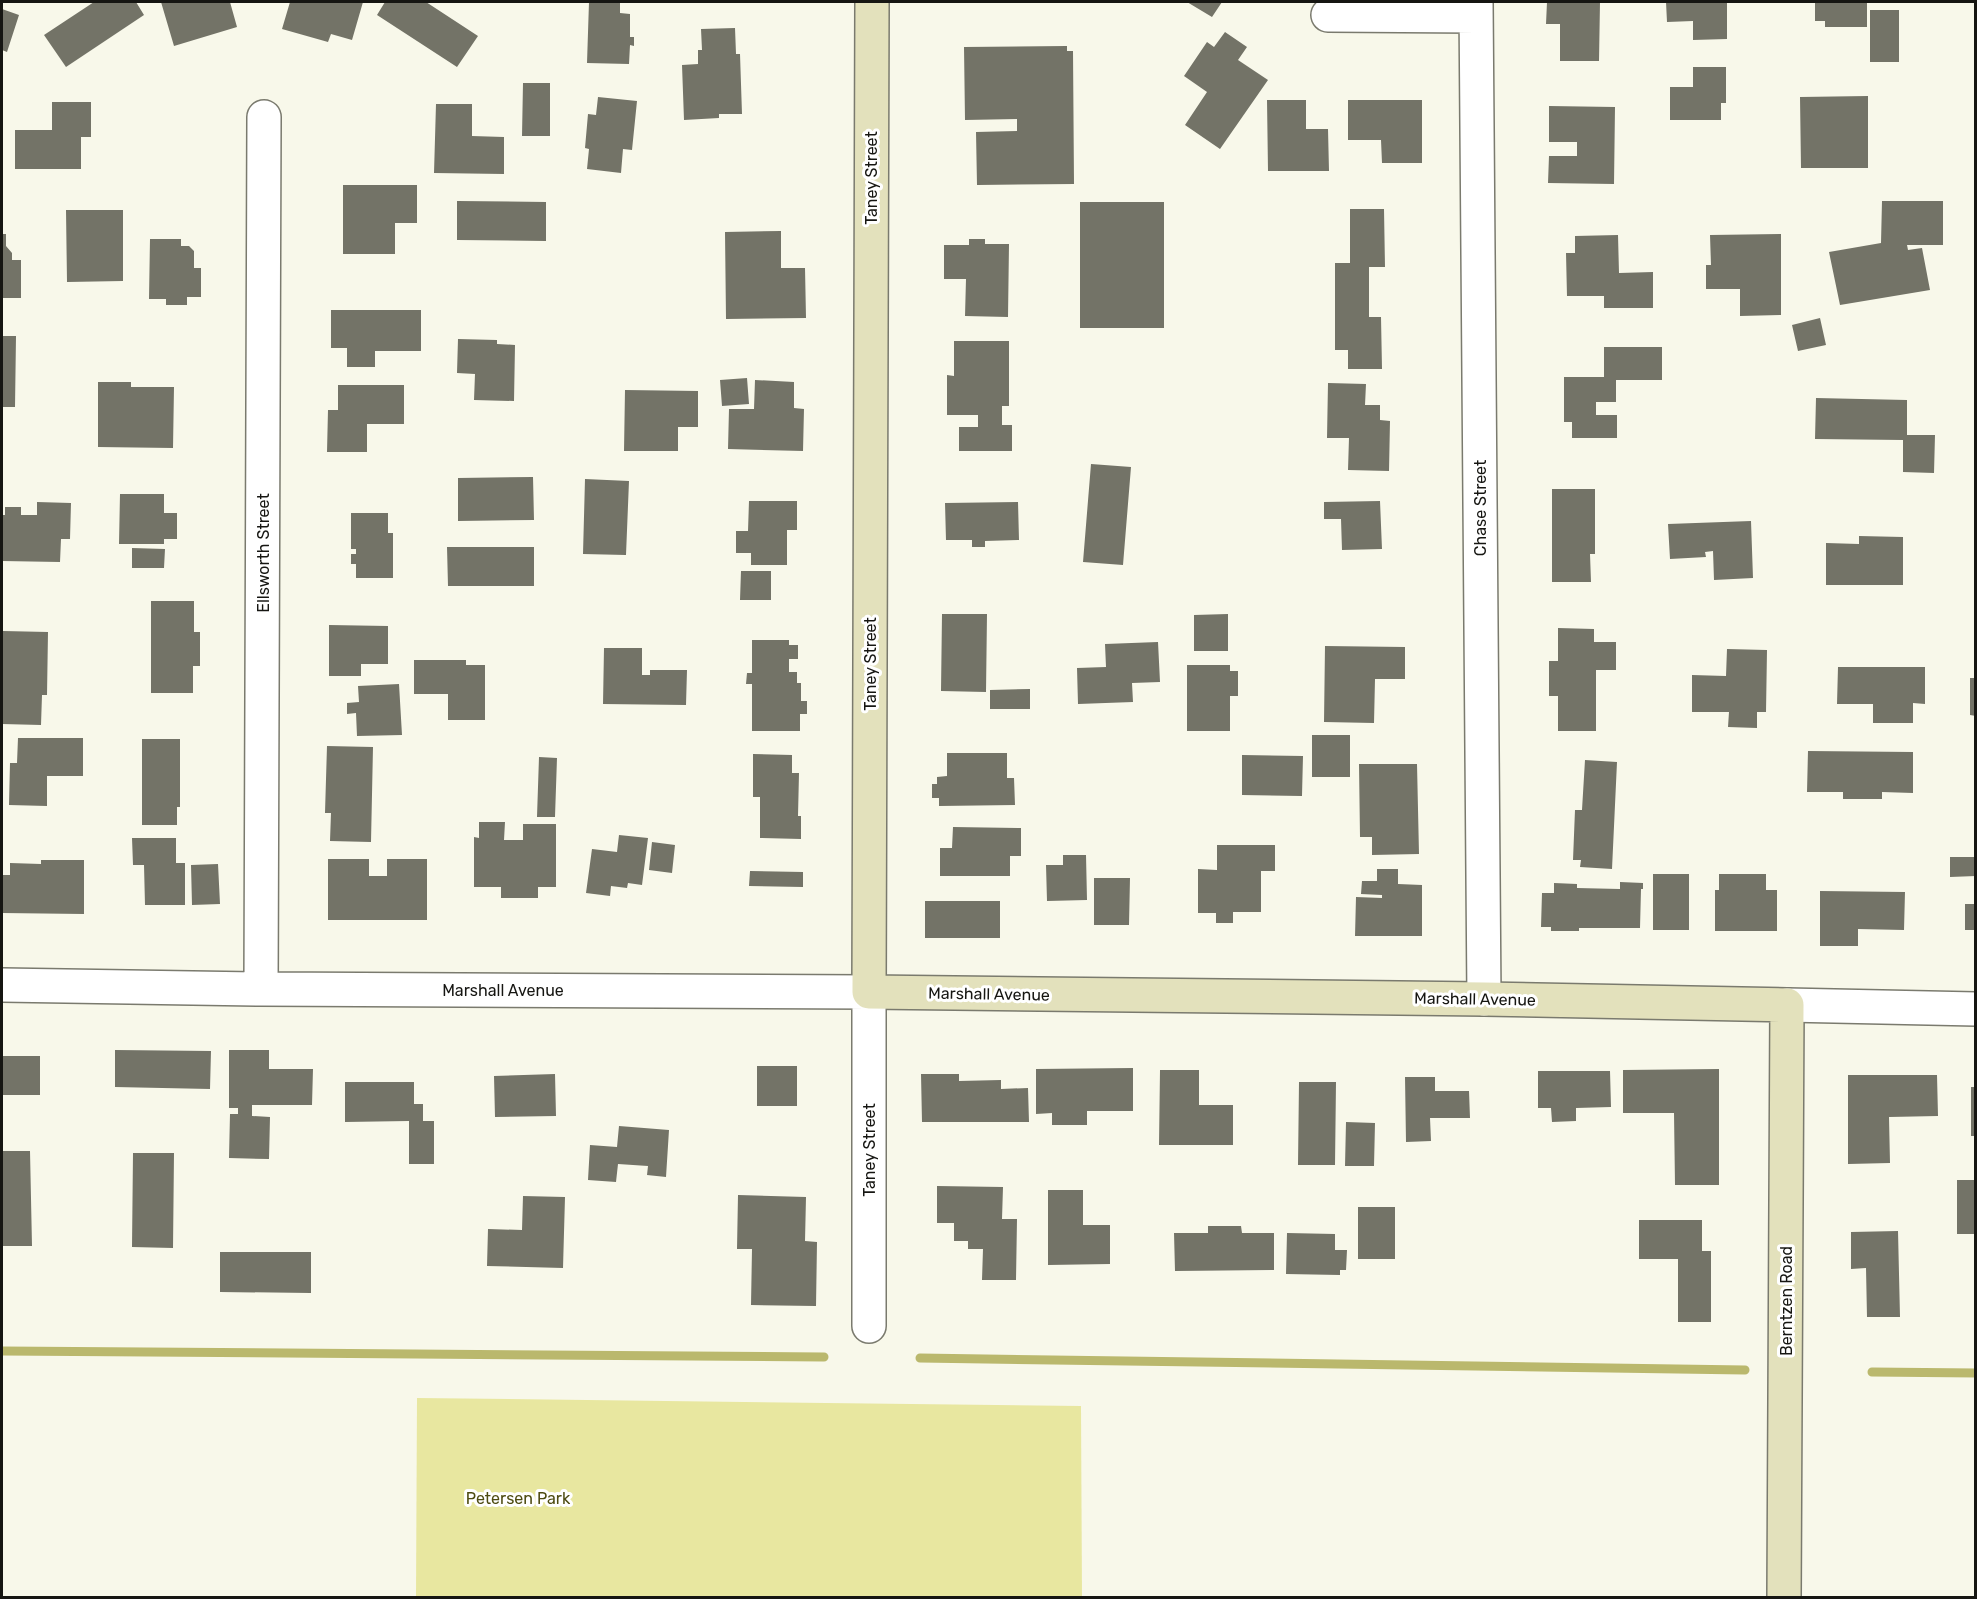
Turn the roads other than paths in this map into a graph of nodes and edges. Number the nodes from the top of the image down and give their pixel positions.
1 (872, 2) edge
2 (1476, 9) edge
3 (1328, 15) dead end
4 (264, 117) dead end
5 (2, 984) edge
6 (261, 989) junction
7 (868, 992) junction
8 (1484, 999) junction
9 (1787, 1005) junction
10 (1976, 1009) edge
11 (868, 1326) dead end
12 (1784, 1598) edge

1 - 7 street, Taney Street
2 - 3 street, Chase Street
2 - 8 street, Chase Street
4 - 6 street, Ellsworth Street
5 - 6 street, Marshall Avenue
6 - 7 street, Marshall Avenue
7 - 8 street, Marshall Avenue
7 - 11 street, Taney Street
8 - 9 street, Marshall Avenue
9 - 10 street, Marshall Avenue
9 - 12 street, Berntzen Road

